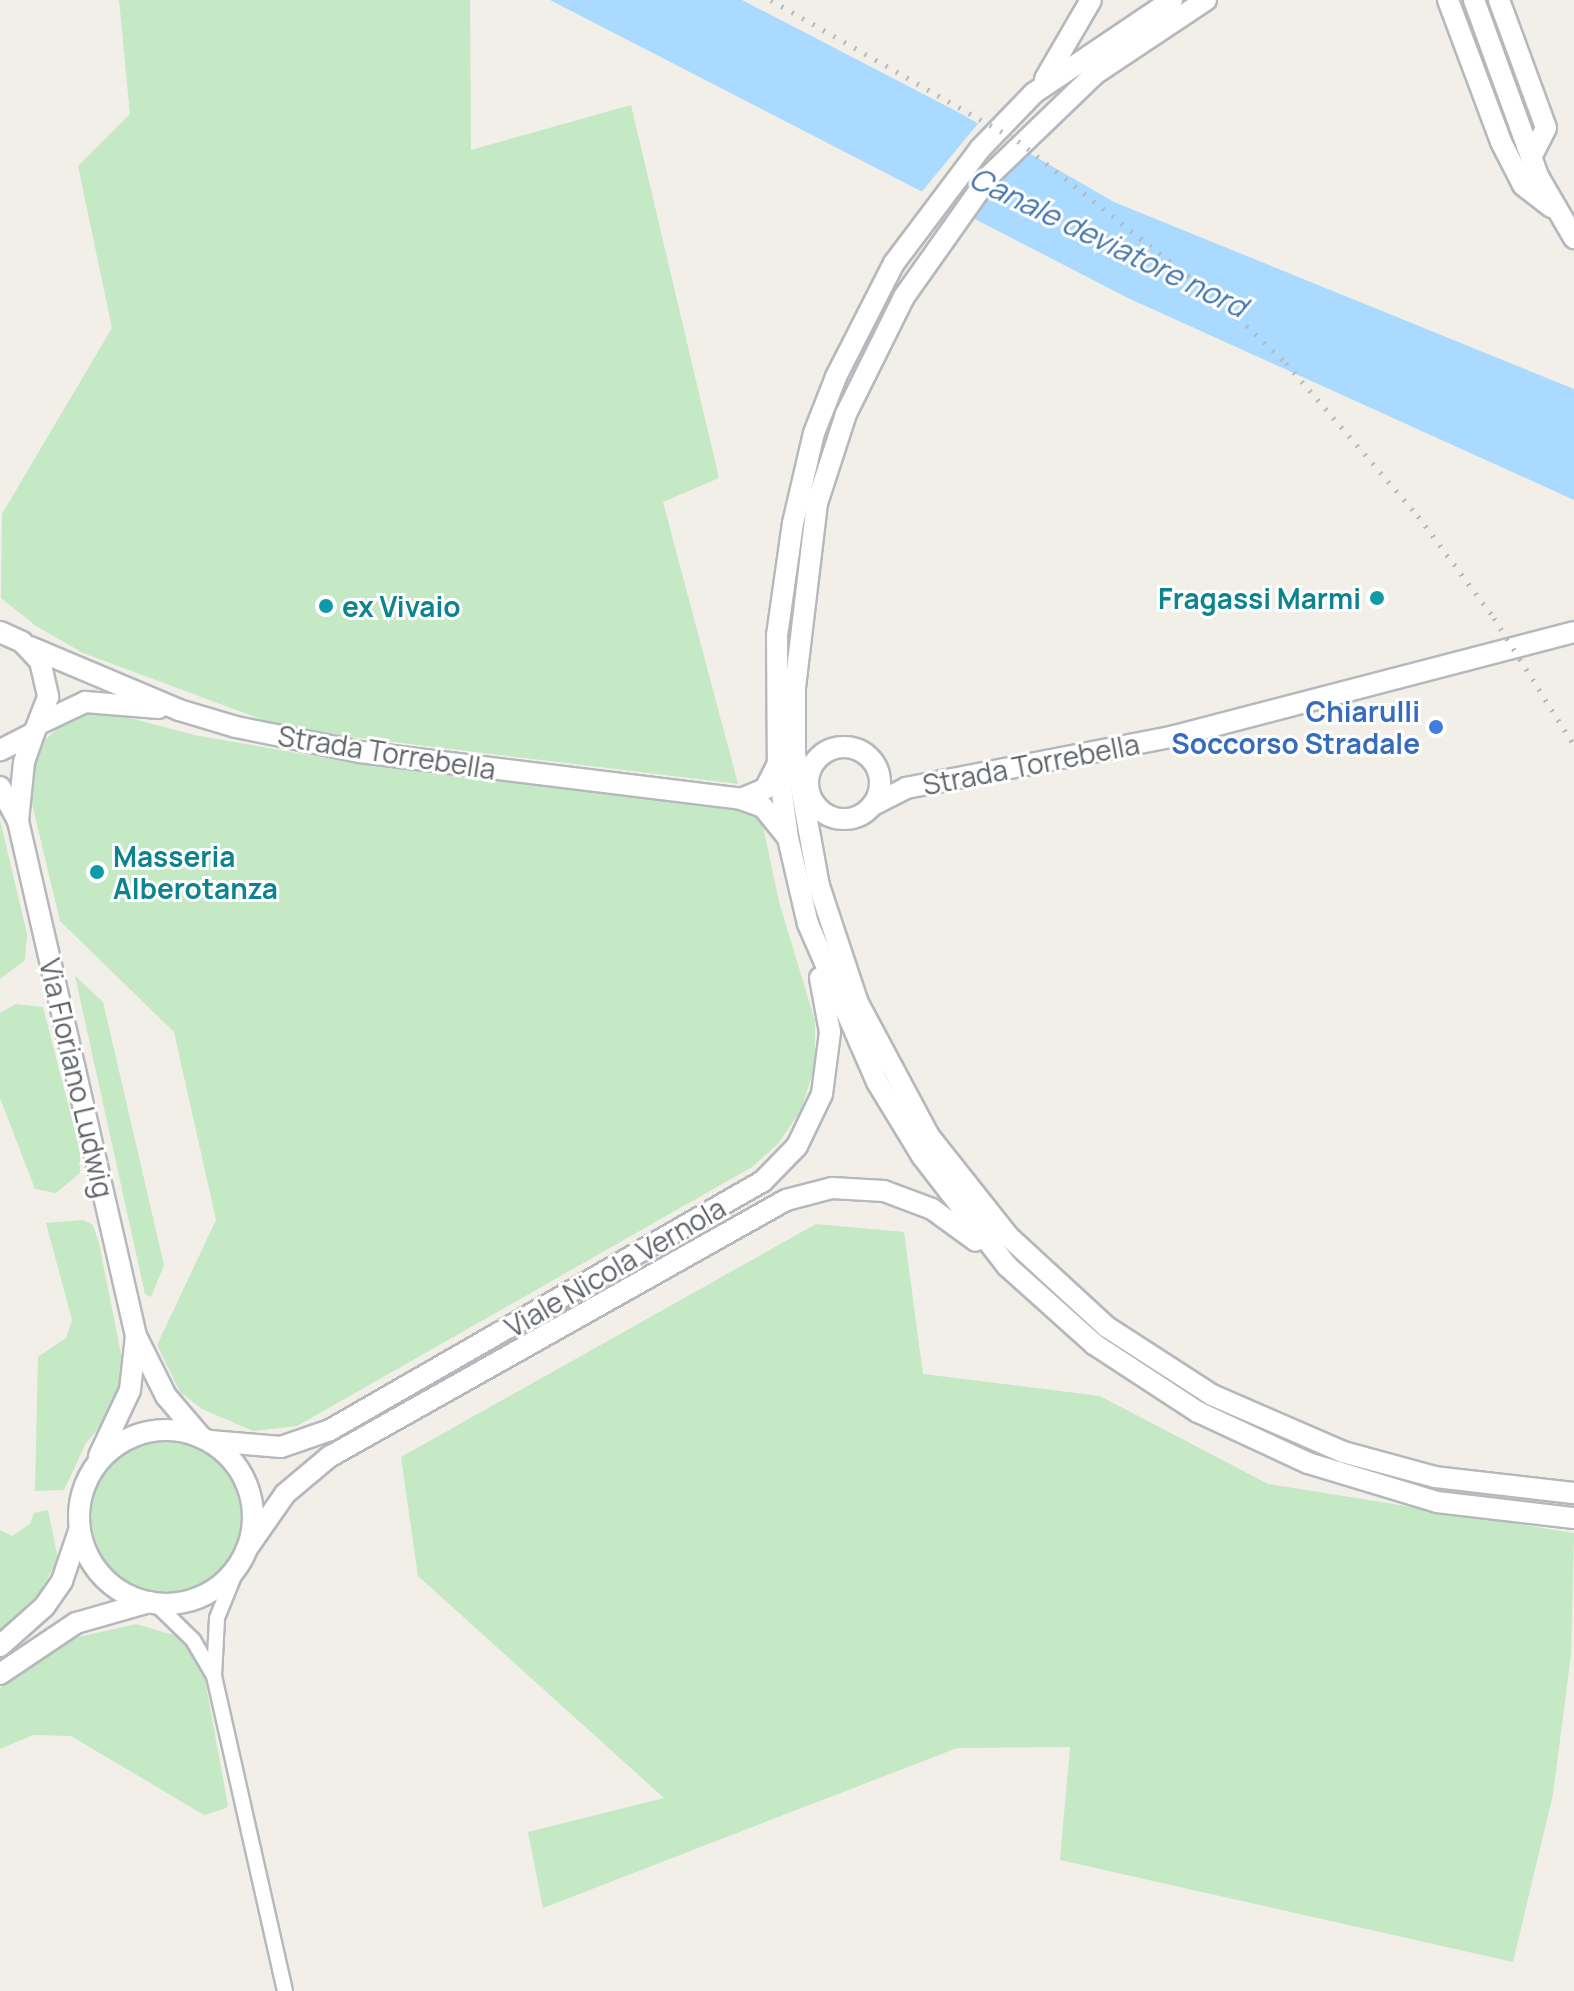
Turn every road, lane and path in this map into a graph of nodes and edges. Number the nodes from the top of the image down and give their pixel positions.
1 (1091, 0) edge
2 (1172, 0) edge
3 (1206, 0) edge
4 (1448, 0) edge
5 (1474, 0) edge
6 (1499, 0) edge
7 (1034, 93) junction
8 (1532, 155) junction
9 (1553, 207) junction
10 (1574, 238) edge
11 (854, 336) junction
12 (846, 414) junction
13 (808, 468) junction
14 (1574, 632) edge
15 (11, 635) edge
16 (179, 710) junction
17 (37, 728) junction
18 (0, 750) edge
19 (786, 759) junction
20 (879, 772) junction
21 (0, 787) edge
22 (906, 788) junction
23 (808, 790) junction
24 (741, 799) junction
25 (875, 804) junction
26 (806, 819) junction
27 (18, 821) junction
28 (788, 838) junction
29 (808, 924) junction
30 (1007, 1266) junction
31 (136, 1336) junction
32 (205, 1439) junction
33 (96, 1465) junction
34 (1574, 1484) edge
35 (1549, 1492) junction
36 (1574, 1493) edge
37 (1574, 1518) edge
38 (79, 1531) junction
39 (242, 1558) junction
40 (152, 1603) junction
41 (0, 1646) edge
42 (0, 1674) edge
43 (214, 1676) junction
44 (285, 1991) edge

1 - 7 main road
2 - 7 main road
3 - 12 main road
4 - 9 main road
5 - 8 main road
6 - 8 main road
7 - 11 main road
8 - 9 main road
9 - 10 main road
11 - 12 main road
11 - 13 main road
12 - 13 main road
12 - 19 main road
13 - 19 main road
14 - 22 main road, Strada Torrebella
15 - 16 main road
15 - 17 main road
16 - 17 main road
16 - 24 main road, Strada Torrebella
17 - 18 main road
17 - 27 main road
19 - 23 main road
19 - 24 main road
19 - 26 main road
19 - 28 main road
20 - 22 main road, Strada Torrebella
20 - 23 main road, Strada Torrebella
20 - 25 main road, Strada Torrebella
21 - 27 main road
22 - 25 main road, Strada Torrebella
23 - 25 main road, Strada Torrebella
23 - 26 main road
24 - 28 main road
26 - 35 main road
27 - 31 main road, Via Floriano Ludwig
28 - 29 main road
29 - 30 main road
29 - 32 main road, Viale Nicola Vernola
30 - 37 main road
30 - 39 main road, Viale Nicola Vernola
31 - 32 main road
31 - 33 main road
32 - 33 main road
32 - 39 main road
33 - 38 main road
34 - 35 main road
35 - 36 main road
38 - 40 main road
38 - 41 main road
39 - 40 main road
39 - 43 street
40 - 42 main road
40 - 43 street
43 - 44 street

